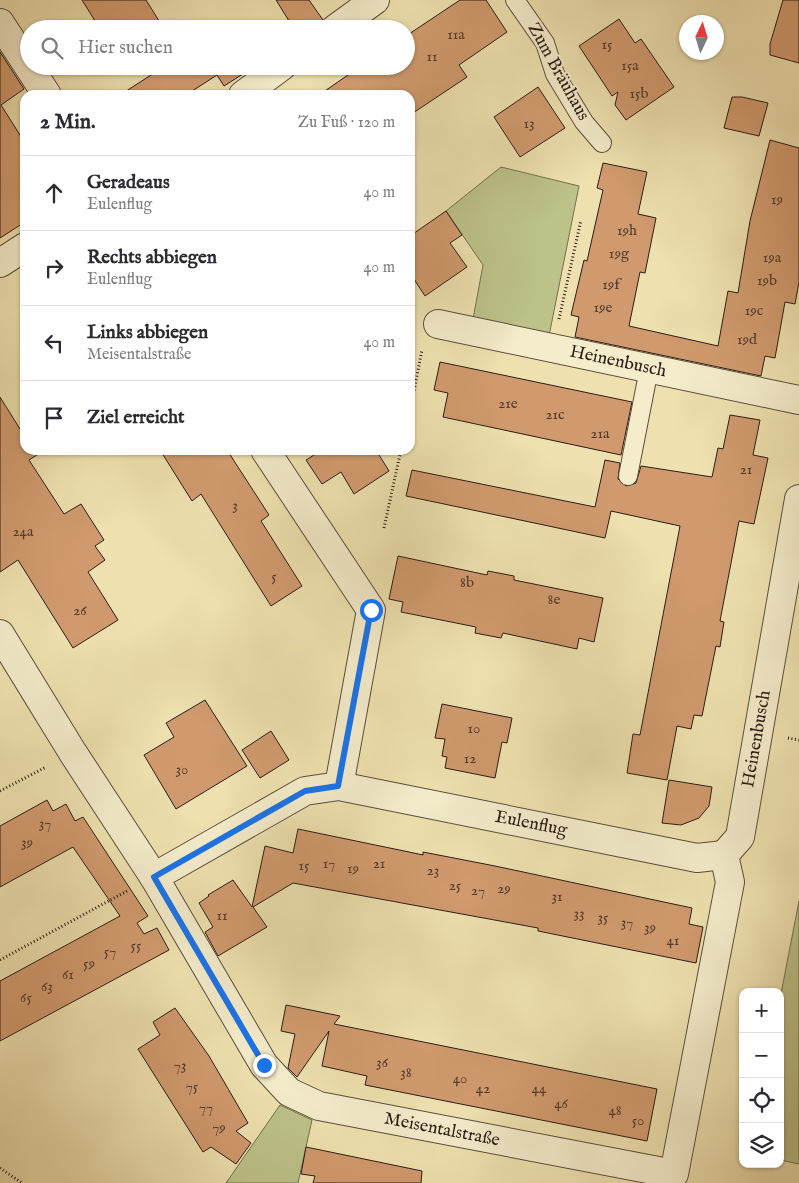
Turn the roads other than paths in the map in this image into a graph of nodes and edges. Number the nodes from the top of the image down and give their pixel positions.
1 (375, 0) edge
2 (515, 0) edge
3 (347, 20) edge
4 (0, 23) edge
5 (20, 54) edge
6 (34, 75) edge
7 (270, 75) edge
8 (44, 90) edge
9 (249, 90) edge
10 (602, 143) dead end
11 (20, 249) edge
12 (0, 263) edge
13 (438, 324) road end
14 (649, 369) junction
15 (799, 400) edge
16 (268, 455) edge
17 (628, 476) dead end
18 (799, 500) edge
19 (0, 634) edge
20 (338, 786) junction
21 (724, 854) junction
22 (154, 877) junction

1 - 3 street
2 - 10 lane, Zum Bräuhaus
4 - 5 street
6 - 8 street
7 - 9 street
11 - 12 street
13 - 14 street, Heinenbusch
14 - 15 street, Heinenbusch
14 - 17 lane
16 - 20 street
18 - 21 street, Heinenbusch
19 - 22 street, Meisentalstraße
20 - 21 street, Eulenflug
20 - 22 street, Eulenflug
21 - 22 street, Meisentalstraße

